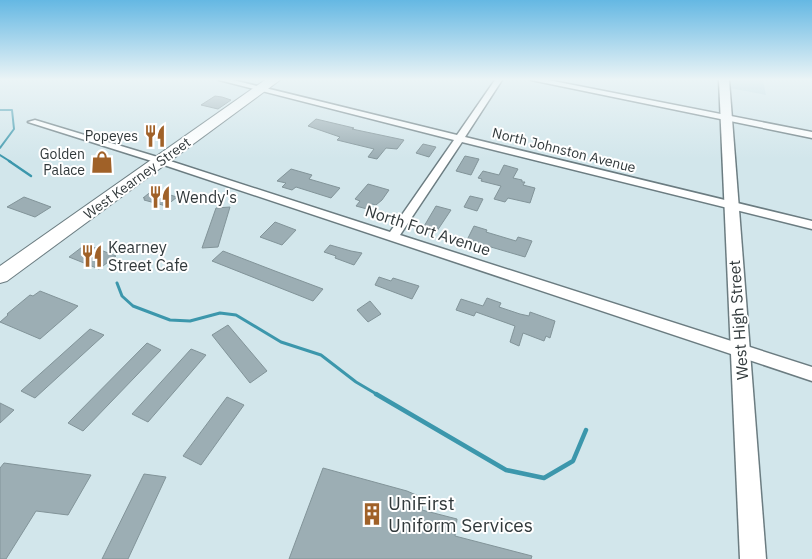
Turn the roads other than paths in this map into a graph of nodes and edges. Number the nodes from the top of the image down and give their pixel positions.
1 (238, 106) edge
2 (343, 106) edge
3 (482, 106) edge
4 (666, 106) edge
5 (725, 106) edge
6 (726, 118) junction
7 (32, 122) dead end
8 (812, 135) edge
9 (460, 139) junction
10 (161, 161) junction
11 (730, 205) junction
12 (812, 225) edge
13 (394, 236) junction
14 (0, 276) edge
15 (741, 350) junction
16 (812, 374) edge
17 (753, 559) edge

1 - 10 main road, West Kearney Street
2 - 9 street, North Johnston Avenue
3 - 9 street
4 - 6 street
5 - 6 street, West High Street
6 - 8 street
6 - 11 street, West High Street
7 - 10 street, North Fort Avenue
9 - 11 street, North Johnston Avenue
9 - 13 street
10 - 13 street, North Fort Avenue
10 - 14 main road, West Kearney Street
11 - 12 street, North Johnston Avenue
11 - 15 street, West High Street
13 - 15 street, North Fort Avenue
15 - 16 street, North Fort Avenue
15 - 17 street, West High Street

